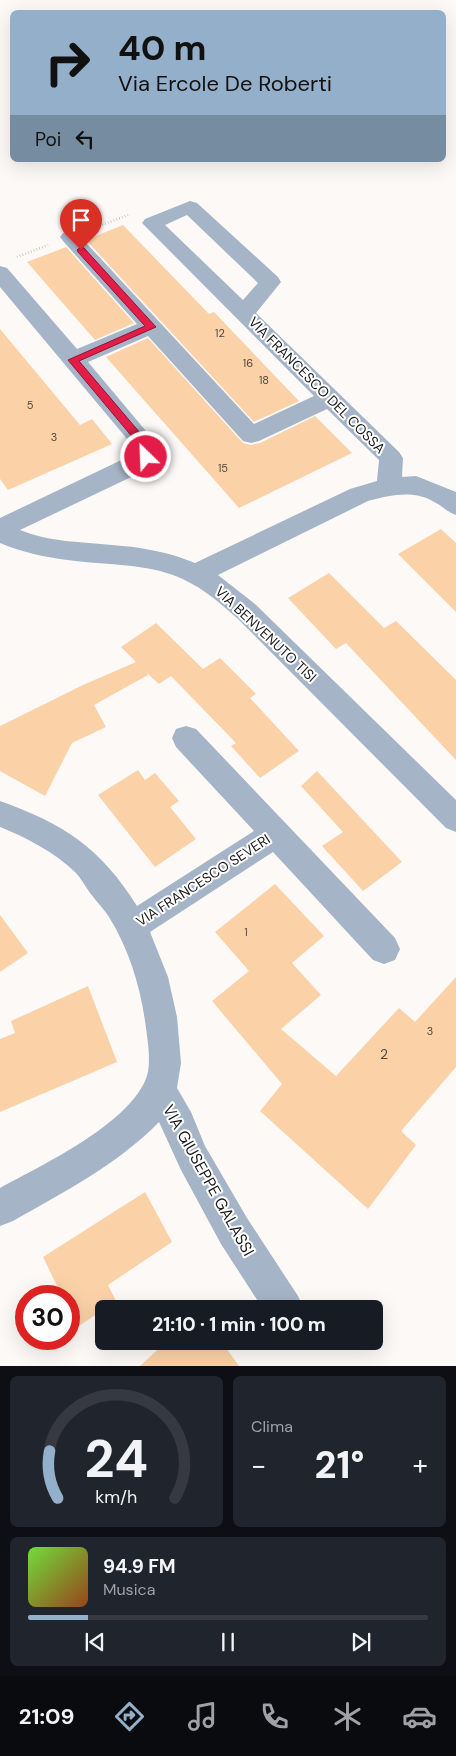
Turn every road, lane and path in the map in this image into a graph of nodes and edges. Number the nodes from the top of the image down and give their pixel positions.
1 (70, 237) dead end
2 (0, 273) edge
3 (244, 314) junction
4 (151, 327) junction
5 (72, 360) junction
6 (330, 398) junction
7 (390, 486) junction
8 (456, 506) edge
9 (0, 530) edge
10 (196, 574) junction
11 (186, 738) dead end
12 (0, 814) edge
13 (456, 819) edge
14 (276, 834) junction
15 (131, 927) junction
16 (384, 949) dead end
17 (160, 1090) junction
18 (0, 1208) edge
19 (279, 1300) edge

1 - 4 street
2 - 5 street
3 - 3 street, VIA FRANCESCO DEL COSSA
3 - 6 street, VIA FRANCESCO DEL COSSA
4 - 5 street
4 - 6 street
5 - 9 street
6 - 7 street, VIA FRANCESCO DEL COSSA
7 - 8 street
7 - 10 street
9 - 10 street, VIA BENVENUTO TISI
10 - 13 street, VIA BENVENUTO TISI
11 - 14 street, VIA FRANCESCO SEVERI
12 - 15 street, VIA GIUSEPPE GALASSI
14 - 15 street, VIA FRANCESCO SEVERI
14 - 16 street, VIA FRANCESCO SEVERI
15 - 17 street, VIA GIUSEPPE GALASSI
17 - 18 street
17 - 19 street, VIA GIUSEPPE GALASSI

